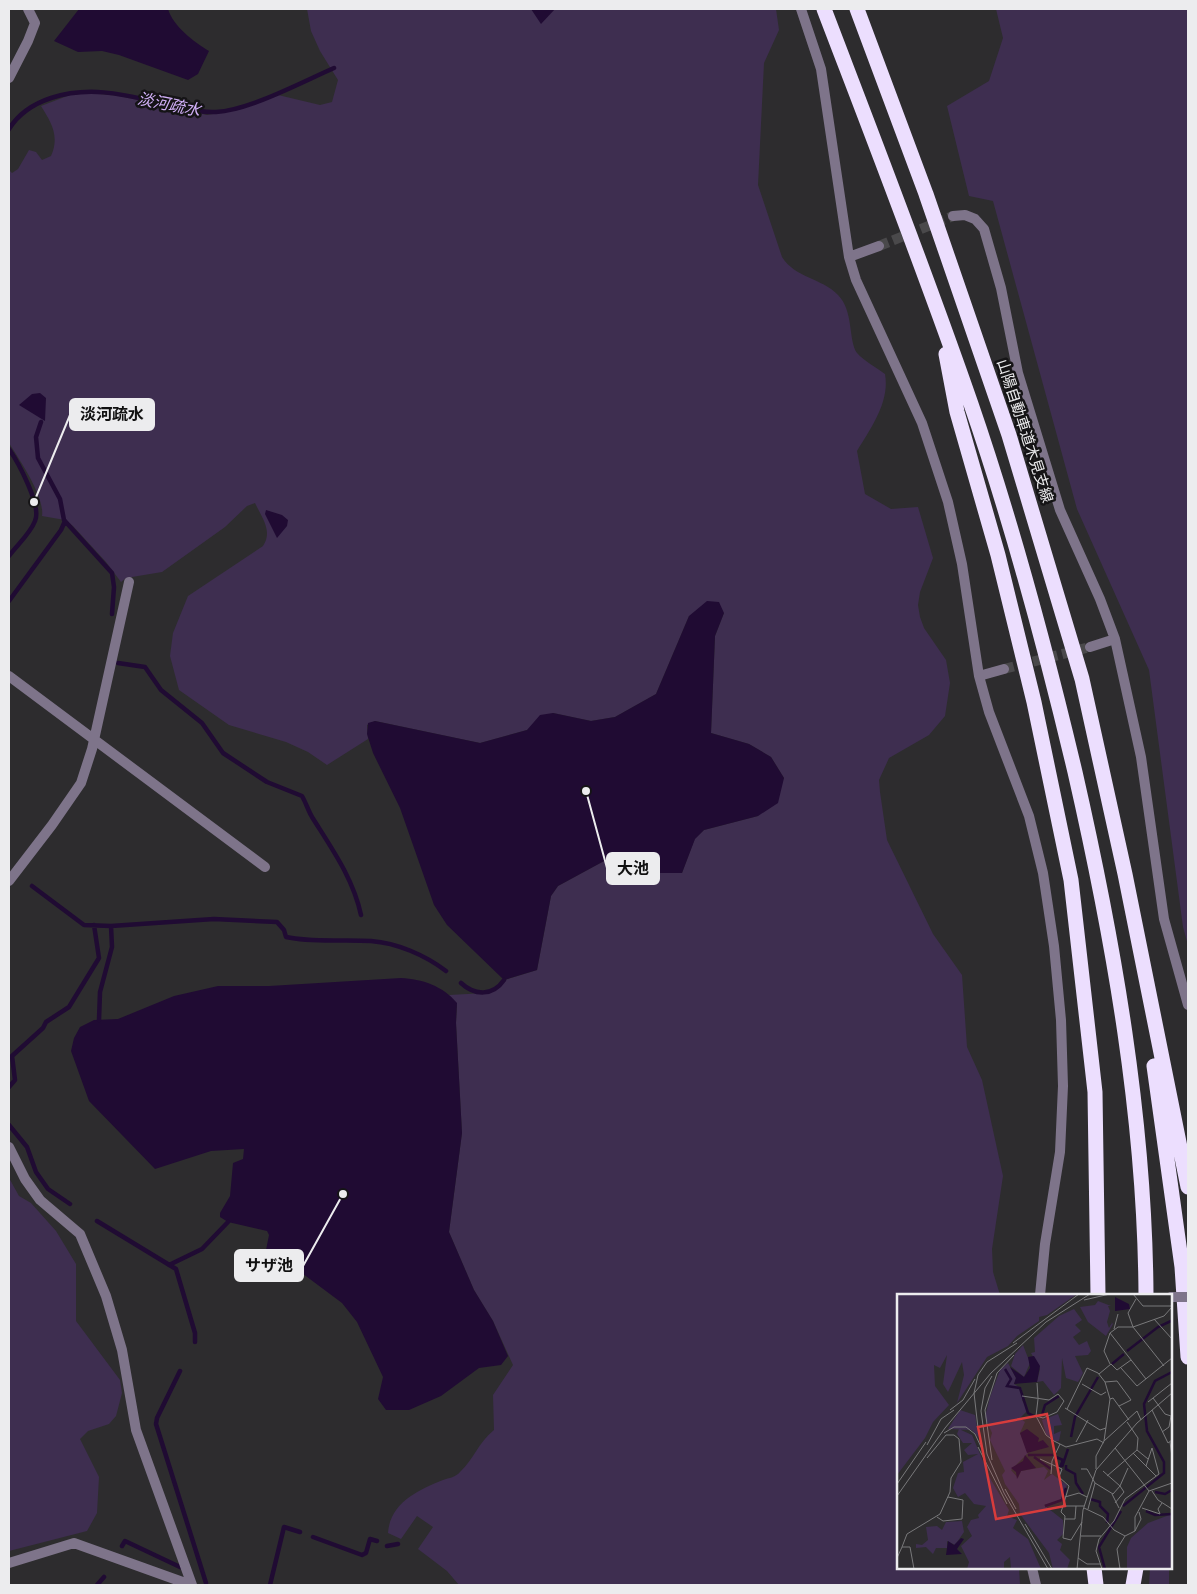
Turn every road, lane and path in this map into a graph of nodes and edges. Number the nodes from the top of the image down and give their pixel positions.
1 (28, 9) edge
2 (800, 9) edge
3 (824, 9) edge
4 (857, 9) edge
5 (9, 78) edge
6 (954, 216) tunnel mouth
7 (879, 246) tunnel mouth
8 (849, 258) junction
9 (936, 304) junction
10 (129, 582) dead end
11 (1115, 639) junction
12 (1090, 647) tunnel mouth
13 (1004, 669) tunnel mouth
14 (9, 676) edge
15 (979, 676) junction
16 (94, 740) junction
17 (265, 867) dead end
18 (1125, 874) junction
19 (9, 881) edge
20 (1188, 1005) edge
21 (9, 1147) edge
22 (1188, 1187) edge
23 (1040, 1294) edge
24 (1098, 1294) edge
25 (1146, 1294) edge
26 (1188, 1296) edge
27 (1172, 1297) edge
28 (1188, 1357) edge
29 (9, 1563) edge
30 (1032, 1569) edge
31 (1094, 1569) edge
32 (1136, 1569) edge
33 (192, 1585) edge
34 (1036, 1585) edge
35 (1096, 1585) edge
36 (1133, 1585) edge

1 - 5 street
2 - 8 street
3 - 9 highway
4 - 18 highway, 山陽自動車道木見支線
6 - 11 street
7 - 8 street
8 - 15 street
9 - 24 highway
9 - 25 highway
10 - 16 street
11 - 12 street
11 - 20 street
13 - 15 street
14 - 16 street
15 - 23 street
16 - 17 street
16 - 19 street
18 - 22 highway
18 - 28 highway
21 - 33 street
26 - 27 street, bridge
29 - 33 street
30 - 34 street
31 - 35 highway
32 - 36 highway

